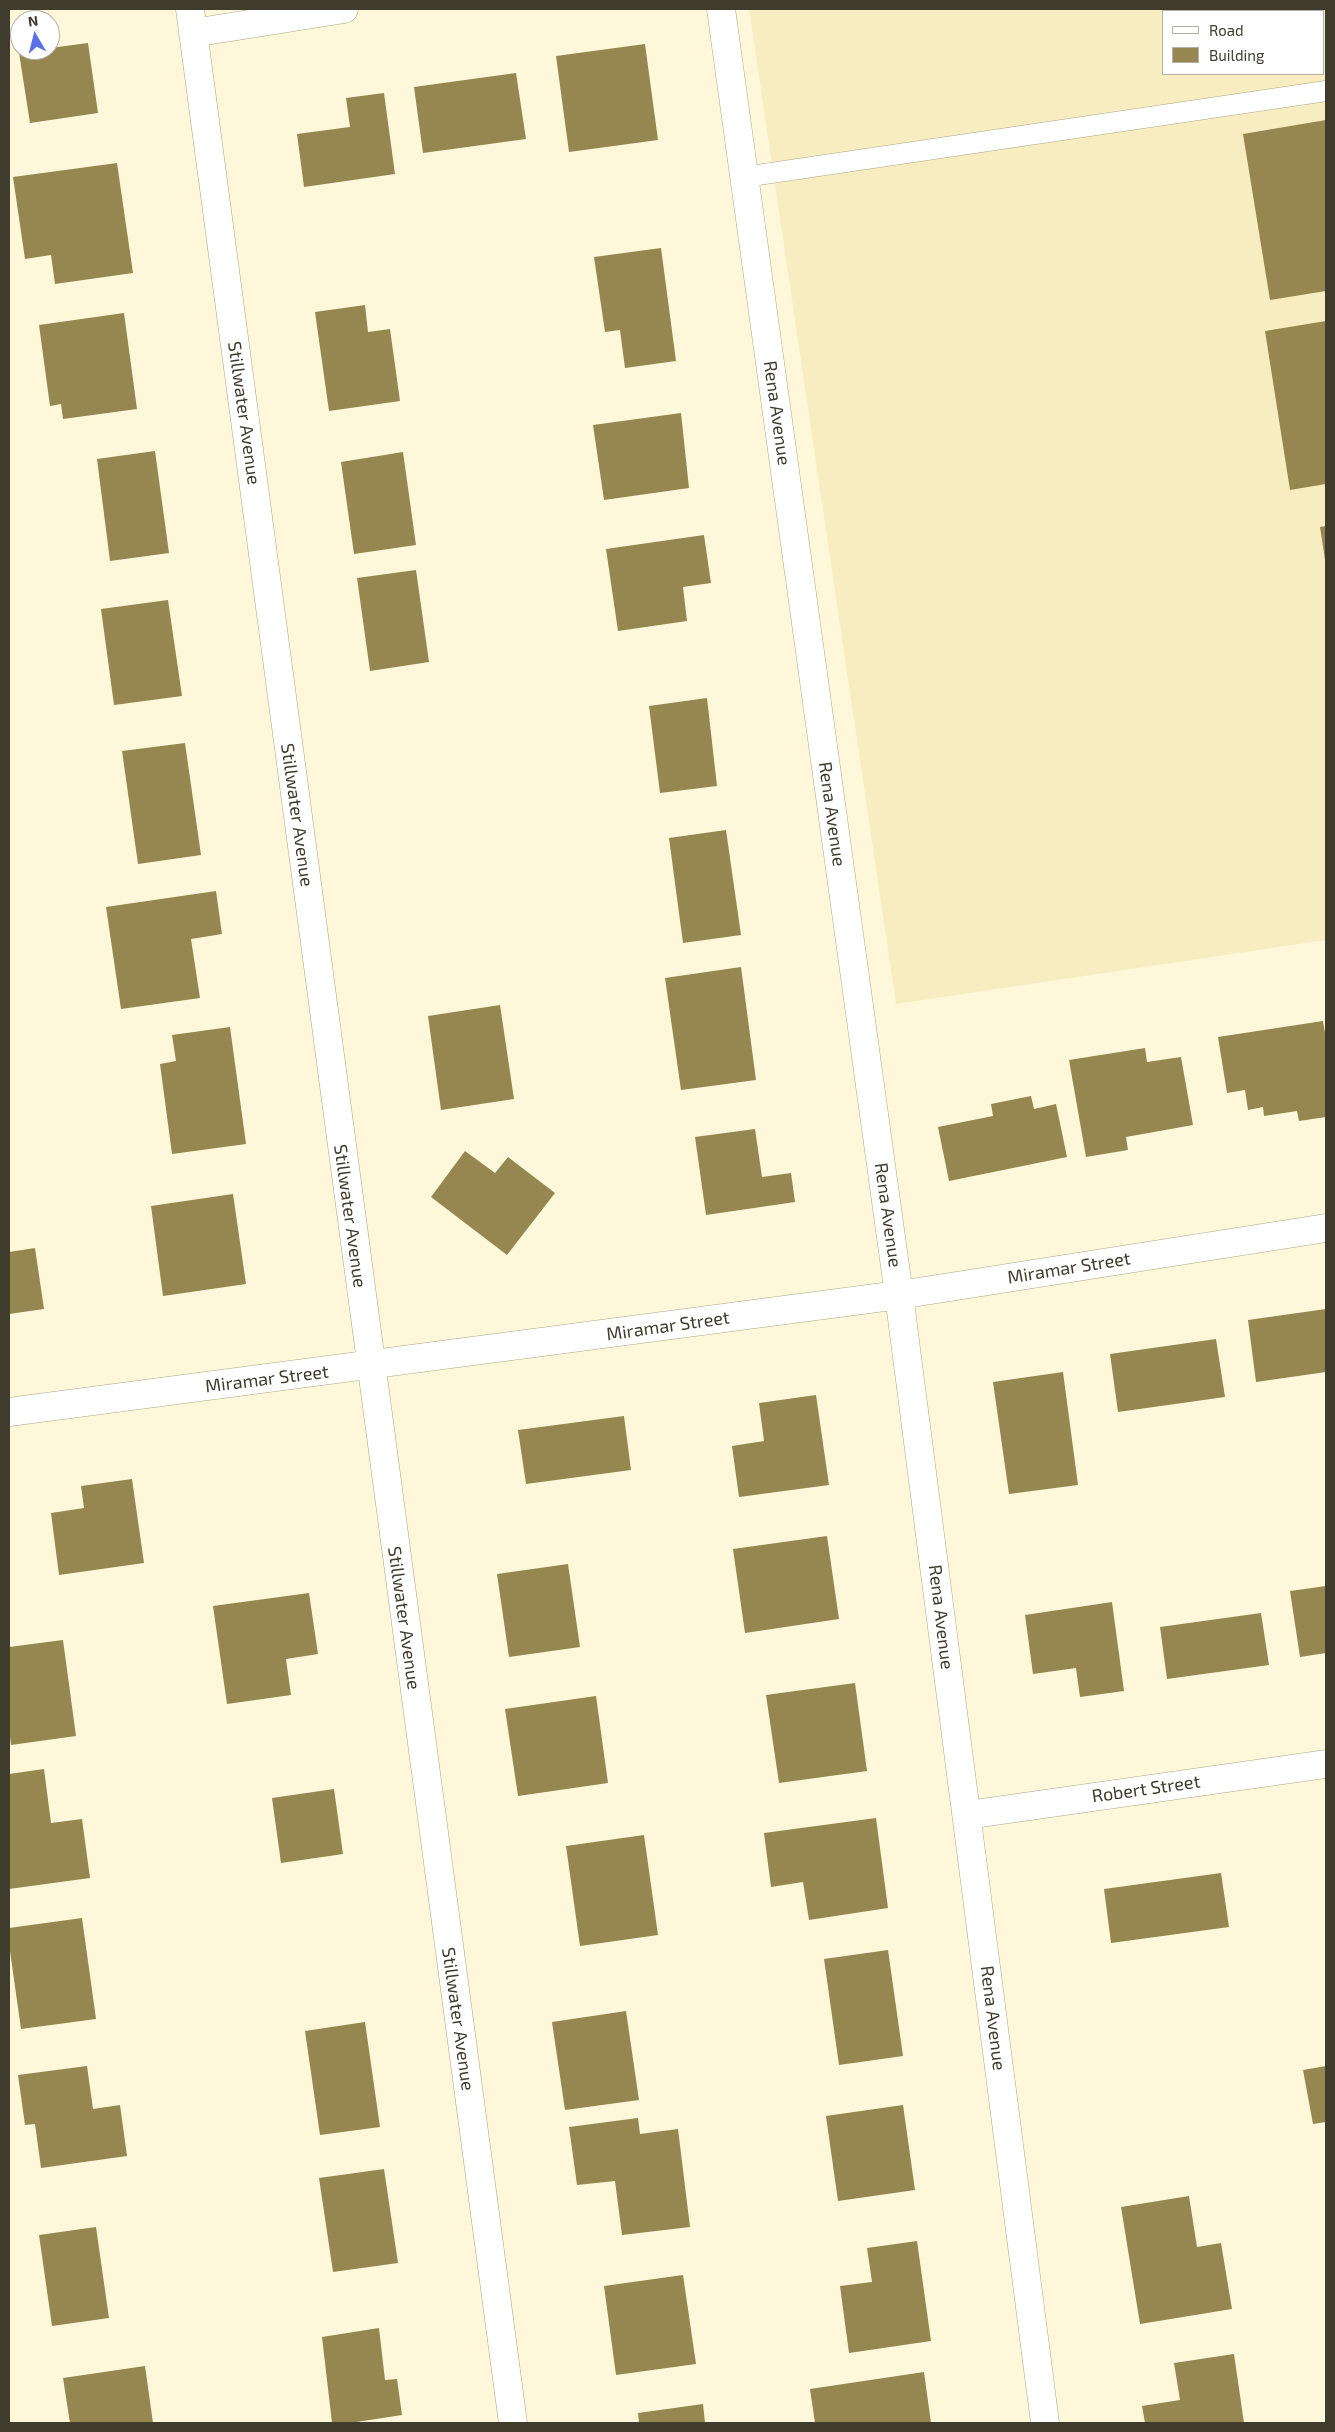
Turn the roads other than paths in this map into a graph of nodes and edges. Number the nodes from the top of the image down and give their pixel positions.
1 (344, 9) edge
2 (721, 9) edge
3 (191, 21) edge
4 (1326, 91) edge
5 (744, 177) junction
6 (1326, 1228) edge
7 (899, 1295) junction
8 (370, 1366) junction
9 (9, 1412) edge
10 (1326, 1764) edge
11 (967, 1814) junction
12 (513, 2423) edge
13 (1045, 2423) edge

1 - 3 street
2 - 5 street, Rena Avenue
3 - 8 street, Stillwater Avenue
4 - 5 lane
5 - 7 street, Rena Avenue
6 - 7 street, Miramar Street
7 - 8 street, Miramar Street
7 - 11 street, Rena Avenue
8 - 9 street, Miramar Street
8 - 12 street, Stillwater Avenue
10 - 11 street, Robert Street
11 - 13 street, Rena Avenue

